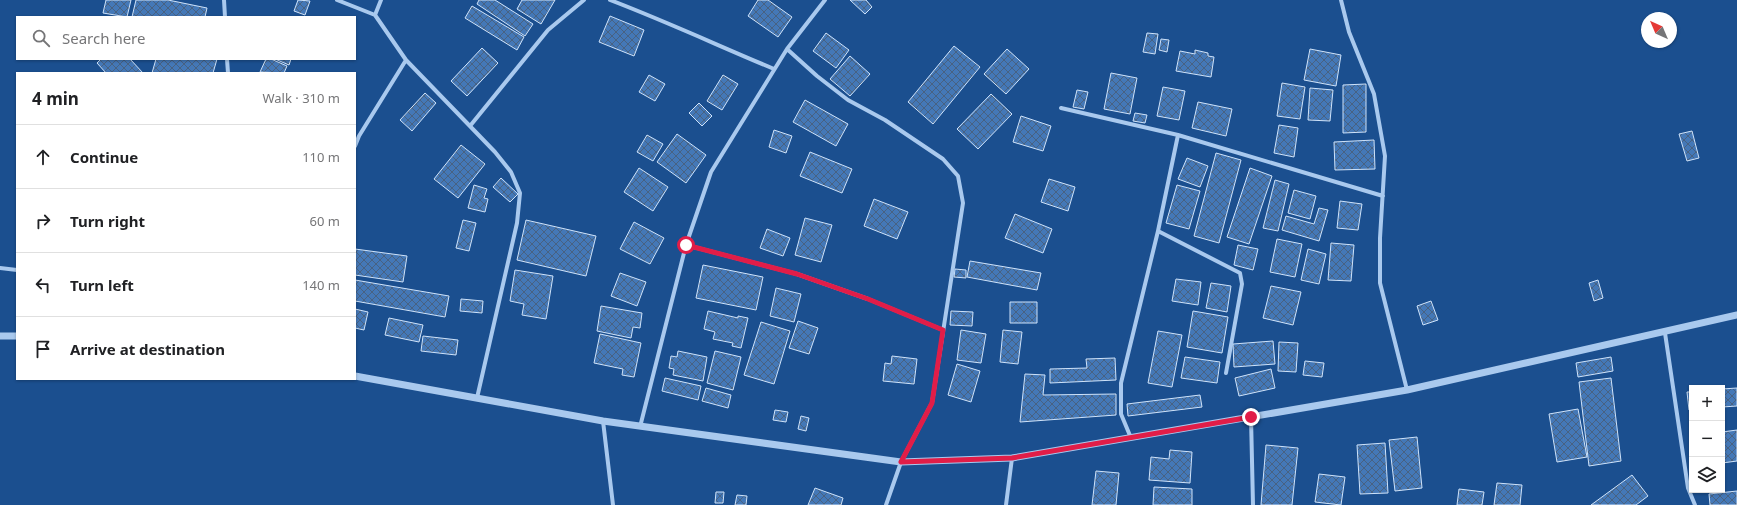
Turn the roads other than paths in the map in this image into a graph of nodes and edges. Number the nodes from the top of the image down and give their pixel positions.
1 (224, 0) edge
2 (337, 0) edge
3 (381, 0) edge
4 (584, 0) edge
5 (610, 0) edge
6 (825, 0) edge
7 (1341, 0) edge
8 (375, 15) junction
9 (225, 16) edge
10 (787, 49) junction
11 (227, 60) edge
12 (406, 60) junction
13 (774, 69) junction
14 (228, 72) edge
15 (1061, 108) dead end
16 (470, 126) junction
17 (1178, 136) junction
18 (356, 144) edge
19 (1383, 196) junction
20 (1158, 231) junction
21 (686, 245) junction
22 (0, 268) edge
23 (16, 270) edge
24 (1737, 316) edge
25 (943, 330) junction
26 (1666, 333) junction
27 (0, 336) edge
28 (16, 336) edge
29 (1226, 373) dead end
30 (356, 376) edge
31 (1407, 390) junction
32 (477, 398) junction
33 (1251, 417) junction
34 (603, 421) junction
35 (640, 427) junction
36 (1131, 438) junction
37 (1012, 458) junction
38 (901, 462) junction
39 (613, 505) edge
40 (886, 505) edge
41 (1006, 505) edge
42 (1253, 505) edge
43 (1695, 505) edge

1 - 9 street
2 - 8 street
3 - 8 street
4 - 16 street
5 - 13 street
6 - 10 street
7 - 19 street
8 - 12 street
10 - 13 street
10 - 25 street
11 - 14 street
12 - 16 street
12 - 18 street
13 - 21 street
15 - 17 street
16 - 32 street
17 - 19 street
17 - 20 street
19 - 31 street
20 - 29 street
20 - 36 street
21 - 25 street
21 - 35 street
22 - 23 street
24 - 26 street
25 - 38 street
26 - 31 street
26 - 43 street
27 - 28 street
30 - 32 street
31 - 33 street
32 - 34 street
33 - 36 street
33 - 42 street
34 - 35 street
34 - 39 street
35 - 38 street
36 - 37 street
37 - 38 street
37 - 41 street
38 - 40 street

